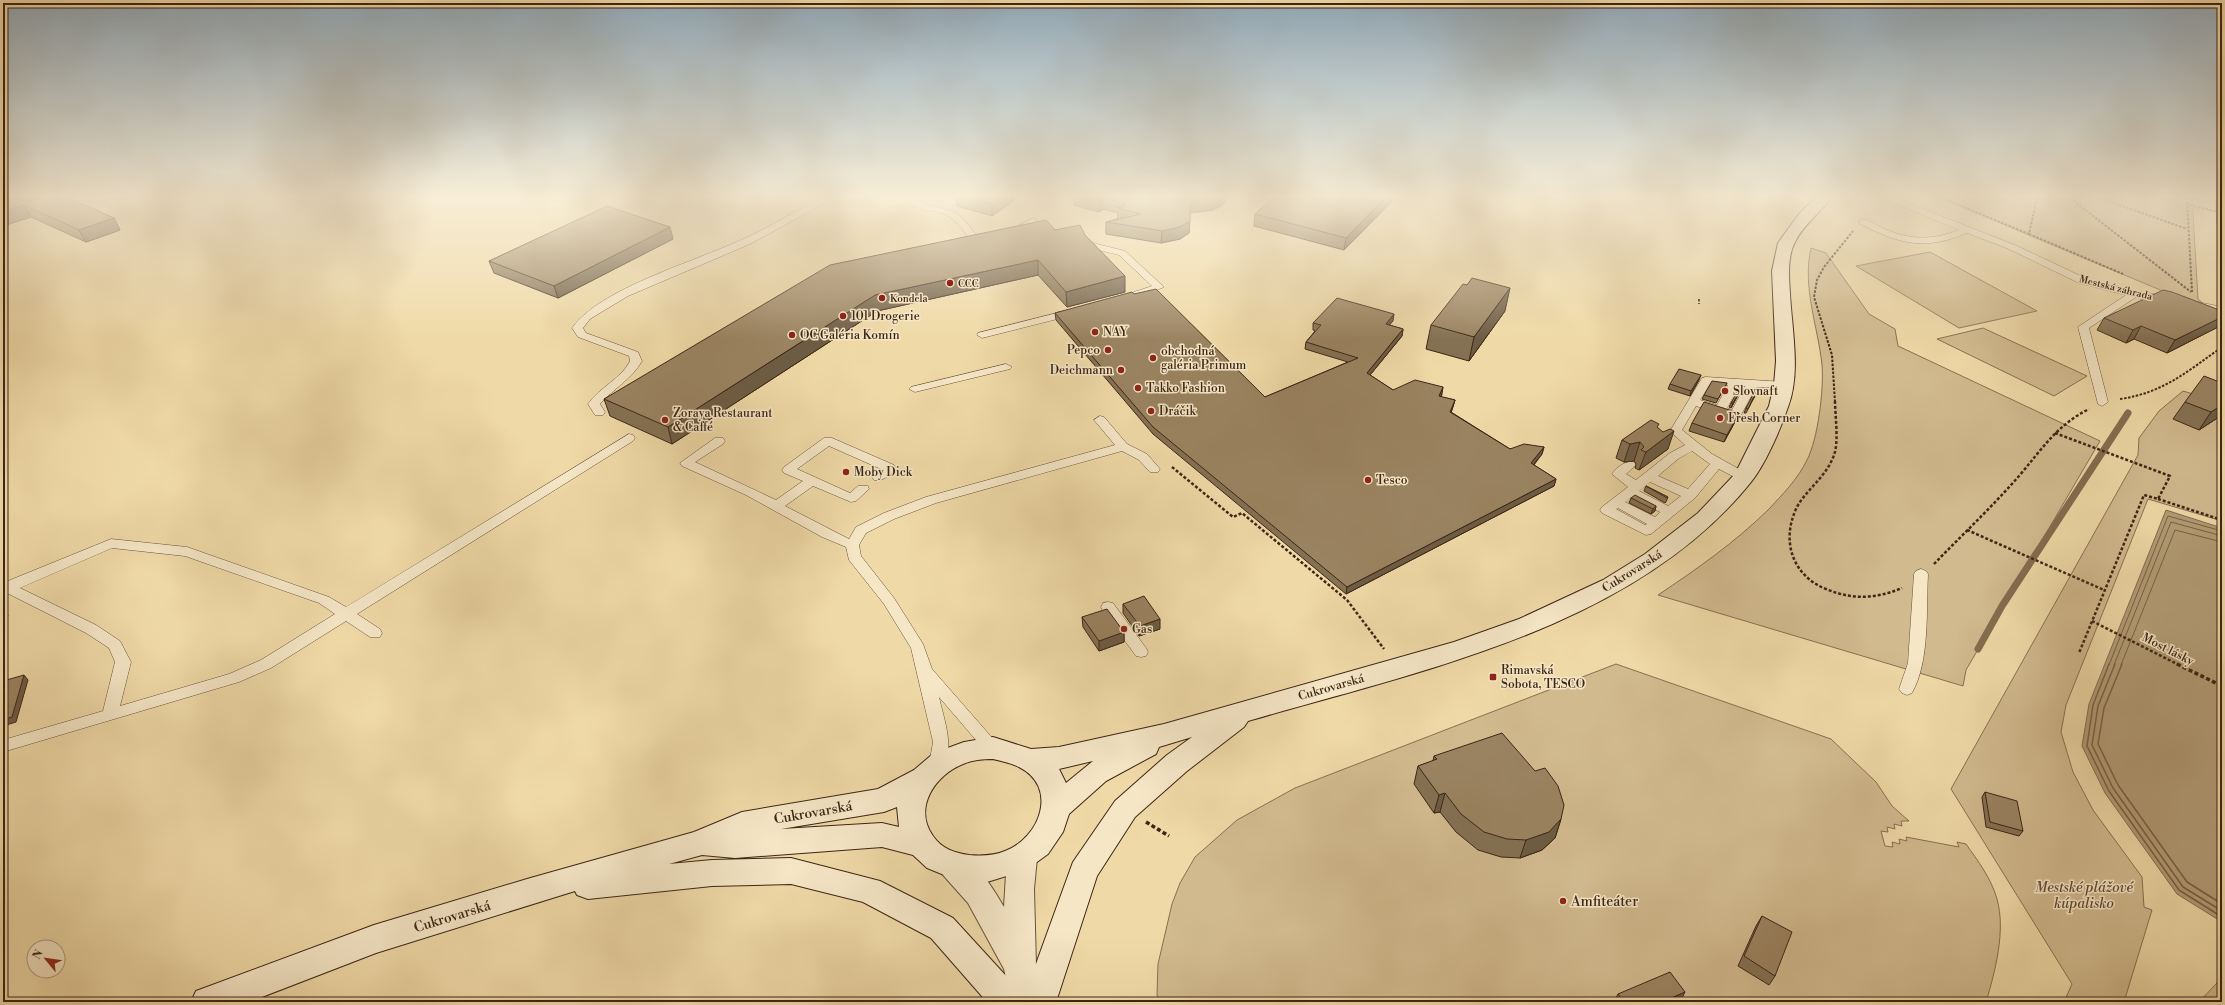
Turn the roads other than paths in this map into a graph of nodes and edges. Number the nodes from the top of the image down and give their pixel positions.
1 (740, 245) edge
2 (1089, 245) edge
3 (1785, 245) edge
4 (2004, 245) edge
5 (2134, 294) junction
6 (1127, 297) edge
7 (1083, 309) edge
8 (2218, 309) edge
9 (982, 335) dead end
10 (1006, 367) dead end
11 (1736, 381) junction
12 (1753, 382) junction
13 (1784, 385) junction
14 (915, 389) dead end
15 (1692, 401) junction
16 (2102, 402) road end
17 (1720, 410) junction
18 (599, 412) dead end
19 (1100, 420) dead end
20 (1676, 431) junction
21 (628, 438) dead end
22 (1664, 440) edge
23 (719, 441) dead end
24 (1692, 446) junction
25 (1123, 447) junction
26 (1718, 463) junction
27 (1630, 465) edge
28 (1154, 469) dead end
29 (1648, 476) junction
30 (878, 477) dead end
31 (1744, 477) junction
32 (812, 481) junction
33 (863, 489) dead end
34 (1632, 489) junction
35 (1690, 495) junction
36 (776, 506) junction
37 (1670, 512) junction
38 (852, 544) junction
39 (1921, 574) road end
40 (4, 588) edge
41 (1108, 607) dead end
42 (347, 615) junction
43 (375, 633) dead end
44 (1141, 652) dead end
45 (925, 671) junction
46 (1907, 689) dead end
47 (1249, 711) junction
48 (110, 716) junction
49 (1164, 736) junction
50 (3, 746) edge
51 (993, 748) junction
52 (1032, 759) junction
53 (930, 771) junction
54 (1058, 806) junction
55 (700, 843) junction
56 (921, 845) junction
57 (1022, 858) junction
58 (954, 866) junction
59 (527, 892) junction
60 (1020, 966) junction
61 (208, 1002) edge
62 (1010, 1002) edge
63 (1028, 1002) edge
64 (1039, 1002) edge

1 - 18 lane
2 - 6 lane
3 - 13 main road, Cukrovarská
4 - 5 lane, Mestská záhrada
5 - 8 lane, Mestská záhrada
5 - 16 lane
7 - 9 lane
10 - 14 lane
11 - 12 lane
11 - 15 lane
11 - 17 lane
12 - 13 lane
12 - 17 lane
13 - 31 main road, Cukrovarská
15 - 17 lane
15 - 20 lane
19 - 25 lane
20 - 22 lane
20 - 24 lane
21 - 42 lane
23 - 36 lane
24 - 26 lane
24 - 29 lane
25 - 28 lane
25 - 38 lane
26 - 31 lane
26 - 35 lane
27 - 34 lane
29 - 34 lane
29 - 35 lane
30 - 32 lane
31 - 47 main road, Cukrovarská
32 - 33 lane
32 - 36 lane
34 - 37 lane
34 - 37 lane
35 - 37 lane
36 - 38 lane
38 - 45 lane
39 - 46 lane
40 - 42 lane
40 - 48 lane
41 - 44 lane
42 - 43 lane
42 - 48 lane
45 - 51 lane
45 - 53 lane
47 - 49 main road, Cukrovarská
47 - 64 main road
48 - 50 lane
49 - 52 main road, Cukrovarská
49 - 54 main road, Cukrovarská
51 - 52 main road, Cukrovarská
51 - 53 main road, Cukrovarská
52 - 54 main road, Cukrovarská
53 - 55 main road, Cukrovarská
53 - 56 main road, Cukrovarská
54 - 57 main road, Cukrovarská
55 - 56 main road, Cukrovarská
55 - 59 main road, Cukrovarská
56 - 58 main road, Cukrovarská
57 - 58 main road, Cukrovarská
57 - 60 main road
58 - 60 main road
59 - 61 main road, Cukrovarská
59 - 62 main road
60 - 63 main road

